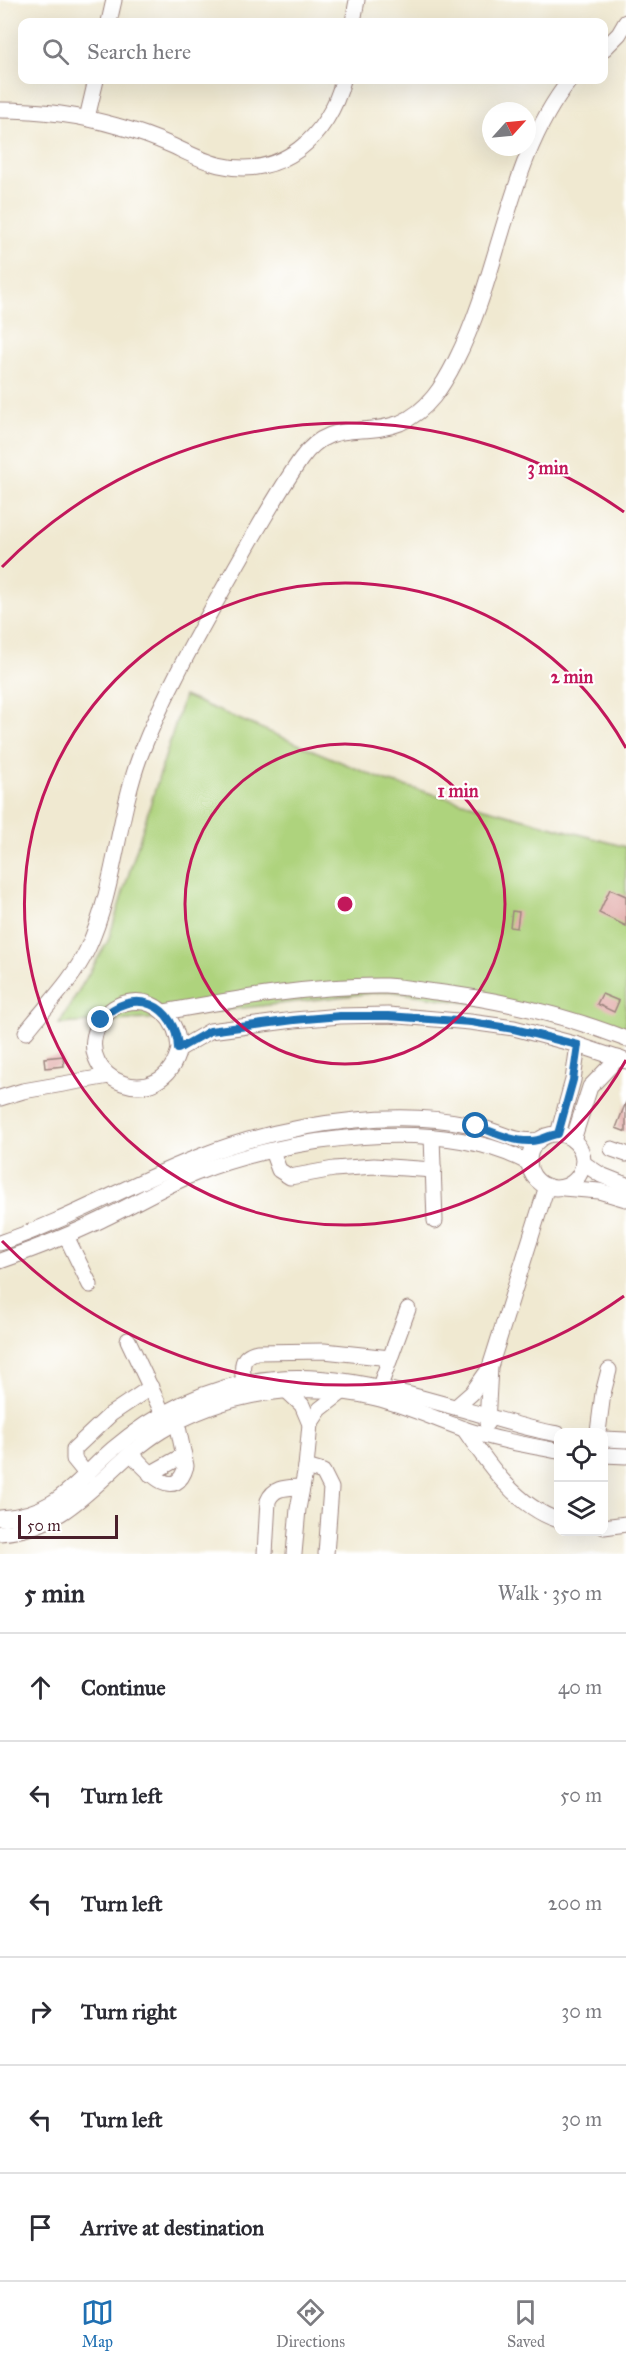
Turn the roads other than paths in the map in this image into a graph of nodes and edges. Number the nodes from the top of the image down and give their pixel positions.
1 (114, 0) edge
2 (357, 0) edge
3 (110, 18) edge
4 (354, 18) edge
5 (626, 22) edge
6 (608, 44) edge
7 (95, 84) edge
8 (342, 84) edge
9 (567, 84) edge
10 (0, 110) edge
11 (87, 118) junction
12 (164, 1012) junction
13 (26, 1032) dead end
14 (626, 1039) edge
15 (578, 1045) junction
16 (178, 1049) junction
17 (622, 1060) edge
18 (109, 1076) junction
19 (0, 1098) edge
20 (432, 1137) junction
21 (565, 1137) junction
22 (539, 1140) junction
23 (272, 1151) junction
24 (583, 1162) junction
25 (529, 1163) junction
26 (434, 1170) junction
27 (172, 1176) junction
28 (626, 1185) edge
29 (547, 1186) junction
30 (563, 1188) junction
31 (626, 1199) edge
32 (435, 1221) dead end
33 (66, 1236) junction
34 (0, 1243) edge
35 (0, 1261) edge
36 (90, 1285) dead end
37 (408, 1309) dead end
38 (128, 1340) dead end
39 (390, 1358) junction
40 (490, 1367) junction
41 (609, 1370) dead end
42 (244, 1383) junction
43 (380, 1386) junction
44 (151, 1388) junction
45 (287, 1391) junction
46 (342, 1392) junction
47 (456, 1407) junction
48 (163, 1414) junction
49 (487, 1416) junction
50 (177, 1422) junction
51 (310, 1424) junction
52 (599, 1428) edge
53 (464, 1429) junction
54 (554, 1433) edge
55 (487, 1435) junction
56 (140, 1436) junction
57 (608, 1439) edge
58 (626, 1440) edge
59 (554, 1449) edge
60 (131, 1453) junction
61 (608, 1455) edge
62 (626, 1456) edge
63 (306, 1467) junction
64 (87, 1475) junction
65 (302, 1487) junction
66 (0, 1518) edge
67 (554, 1518) edge
68 (626, 1524) edge
69 (608, 1526) edge
70 (0, 1533) edge
71 (265, 1554) edge
72 (294, 1554) edge
73 (326, 1554) edge

1 - 3 street
2 - 4 street
5 - 6 street
7 - 11 street
8 - 11 street
9 - 13 street
10 - 11 street
12 - 14 street
12 - 16 street
12 - 18 street
15 - 16 street
15 - 17 street
15 - 21 street
16 - 18 street
17 - 21 street
18 - 19 street
20 - 23 street
20 - 25 street
20 - 26 street
21 - 22 street
21 - 24 street
22 - 25 street
22 - 27 street
23 - 26 street
23 - 27 street
24 - 28 street
24 - 30 street
25 - 29 street
26 - 32 street
27 - 33 street
27 - 34 street
29 - 30 street
29 - 40 street
30 - 31 street
33 - 35 street
33 - 36 street
37 - 39 street
38 - 44 street
39 - 42 street
39 - 43 street
40 - 47 street
40 - 49 street
41 - 52 street
42 - 43 street
42 - 48 street
43 - 47 street
44 - 48 street
44 - 64 street
45 - 46 street
45 - 50 street
45 - 51 street
46 - 51 street
46 - 53 street
47 - 49 street
48 - 56 street
49 - 54 street
49 - 55 street
50 - 56 street
50 - 60 street
51 - 63 street
53 - 55 street
53 - 67 street
55 - 59 street
56 - 60 street
56 - 64 street
57 - 58 street
60 - 70 street
61 - 62 street
63 - 65 street
63 - 73 street
64 - 66 street
65 - 71 street
65 - 72 street
68 - 69 street

